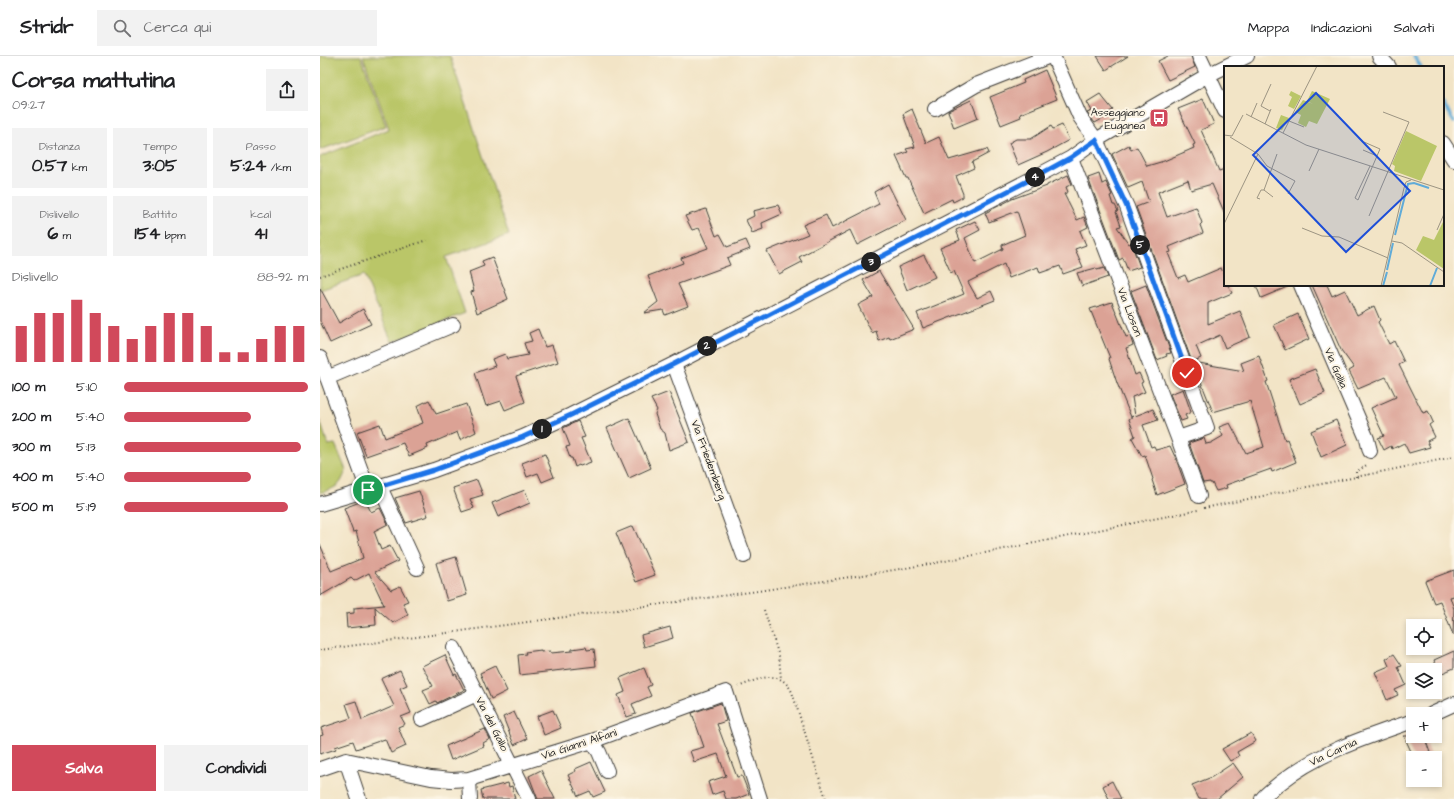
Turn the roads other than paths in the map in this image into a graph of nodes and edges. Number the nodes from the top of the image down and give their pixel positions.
1 (1050, 56) edge
2 (1053, 56) edge
3 (1199, 56) edge
4 (1247, 56) edge
5 (1379, 56) edge
6 (1390, 56) edge
7 (1226, 66) edge
8 (1388, 66) edge
9 (1395, 66) edge
10 (1224, 67) edge
11 (1208, 75) junction
12 (935, 109) dead end
13 (1224, 109) edge
14 (1096, 140) junction
15 (1444, 145) edge
16 (1070, 158) junction
17 (1454, 160) edge
18 (1301, 286) edge
19 (453, 325) dead end
20 (320, 358) edge
21 (674, 364) junction
22 (327, 378) junction
23 (1178, 438) junction
24 (1370, 451) road end
25 (374, 488) junction
26 (1199, 496) dead end
27 (320, 504) edge
28 (744, 556) dead end
29 (417, 568) dead end
30 (454, 648) dead end
31 (477, 694) junction
32 (1454, 704) edge
33 (1442, 709) edge
34 (422, 719) dead end
35 (1406, 723) edge
36 (592, 741) junction
37 (346, 760) junction
38 (512, 765) junction
39 (320, 768) edge
40 (607, 771) dead end
41 (469, 780) junction
42 (359, 799) edge
43 (470, 799) edge
44 (529, 799) edge
45 (760, 799) edge
46 (1262, 799) edge

1 - 12 street
2 - 14 street
3 - 11 street
4 - 7 street
5 - 8 street
6 - 9 street
10 - 11 street
11 - 13 street
11 - 14 street
14 - 16 street
14 - 23 street
15 - 17 street
16 - 21 street
16 - 23 street, Via Lioson
18 - 24 street, Via Gallia
19 - 22 street
20 - 22 street
21 - 25 street
21 - 28 street, Via Friedemberg
22 - 25 street
23 - 26 street, Via Lioson
25 - 27 street
25 - 29 street
30 - 31 street, Via del Gallo
31 - 34 street
31 - 38 street, Via del Gallo
32 - 33 street
35 - 46 street, Via Carnia
36 - 38 street, Via Gianni Alfani
36 - 40 street
36 - 45 street, Via Gianni Alfani
37 - 39 street, Via Gianni Alfani
37 - 41 street, Via Gianni Alfani
37 - 42 street
38 - 41 street, Via Gianni Alfani
38 - 44 street, Via del Gallo
41 - 43 street

